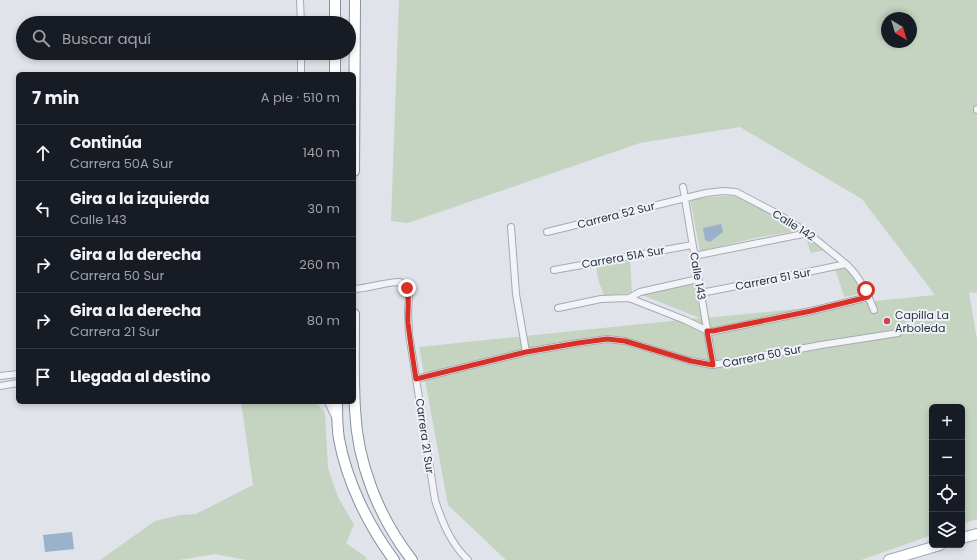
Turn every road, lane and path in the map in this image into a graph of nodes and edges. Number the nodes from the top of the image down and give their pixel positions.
1 (300, 0) edge
2 (336, 0) edge
3 (355, 0) edge
4 (301, 16) edge
5 (335, 16) edge
6 (355, 16) edge
7 (301, 60) edge
8 (334, 60) edge
9 (335, 60) edge
10 (355, 60) edge
11 (301, 72) edge
12 (331, 72) edge
13 (335, 72) edge
14 (355, 72) edge
15 (683, 188) dead end
16 (685, 198) junction
17 (511, 227) dead end
18 (548, 232) dead end
19 (808, 233) junction
20 (692, 245) junction
21 (694, 256) junction
22 (846, 264) junction
23 (554, 270) dead end
24 (698, 279) junction
25 (356, 289) edge
26 (701, 292) junction
27 (868, 297) junction
28 (629, 298) junction
29 (558, 308) dead end
30 (874, 310) dead end
31 (707, 331) junction
32 (898, 333) dead end
33 (526, 352) junction
34 (713, 365) junction
35 (16, 374) edge
36 (0, 376) edge
37 (416, 379) junction
38 (16, 384) edge
39 (0, 386) edge
40 (329, 404) edge
41 (337, 404) edge
42 (355, 404) edge
43 (337, 422) junction
44 (977, 534) edge
45 (965, 537) edge
46 (930, 548) edge
47 (394, 560) edge
48 (412, 560) edge
49 (468, 560) edge
50 (889, 560) edge

1 - 4 street
2 - 5 main road
3 - 6 main road
7 - 11 street
8 - 12 street
9 - 13 main road
10 - 14 main road
15 - 16 street, Calle 143
16 - 18 street, Carrera 52 Sur
16 - 19 street, Calle 142
16 - 20 street, Calle 143
17 - 33 street
19 - 21 street
19 - 22 street, Calle 142
20 - 21 street, Calle 143
20 - 23 street, Carrera 51A Sur
21 - 24 street, Calle 143
22 - 26 street, Carrera 51 Sur
22 - 27 street, Calle 142
24 - 26 street, Calle 143
24 - 28 street
25 - 37 street, Carrera 21 Sur
26 - 31 street, Calle 143
27 - 30 street, Calle 142
27 - 31 street
28 - 29 street
28 - 31 street
31 - 34 street, Calle 143
32 - 34 street, Carrera 50 Sur
33 - 34 street, Carrera 50 Sur
33 - 37 street, Carrera 50 Sur
35 - 36 street
37 - 49 street, Carrera 21 Sur
38 - 39 street
40 - 43 street
41 - 43 main road
42 - 48 main road
43 - 47 main road
44 - 45 main road
46 - 50 main road

